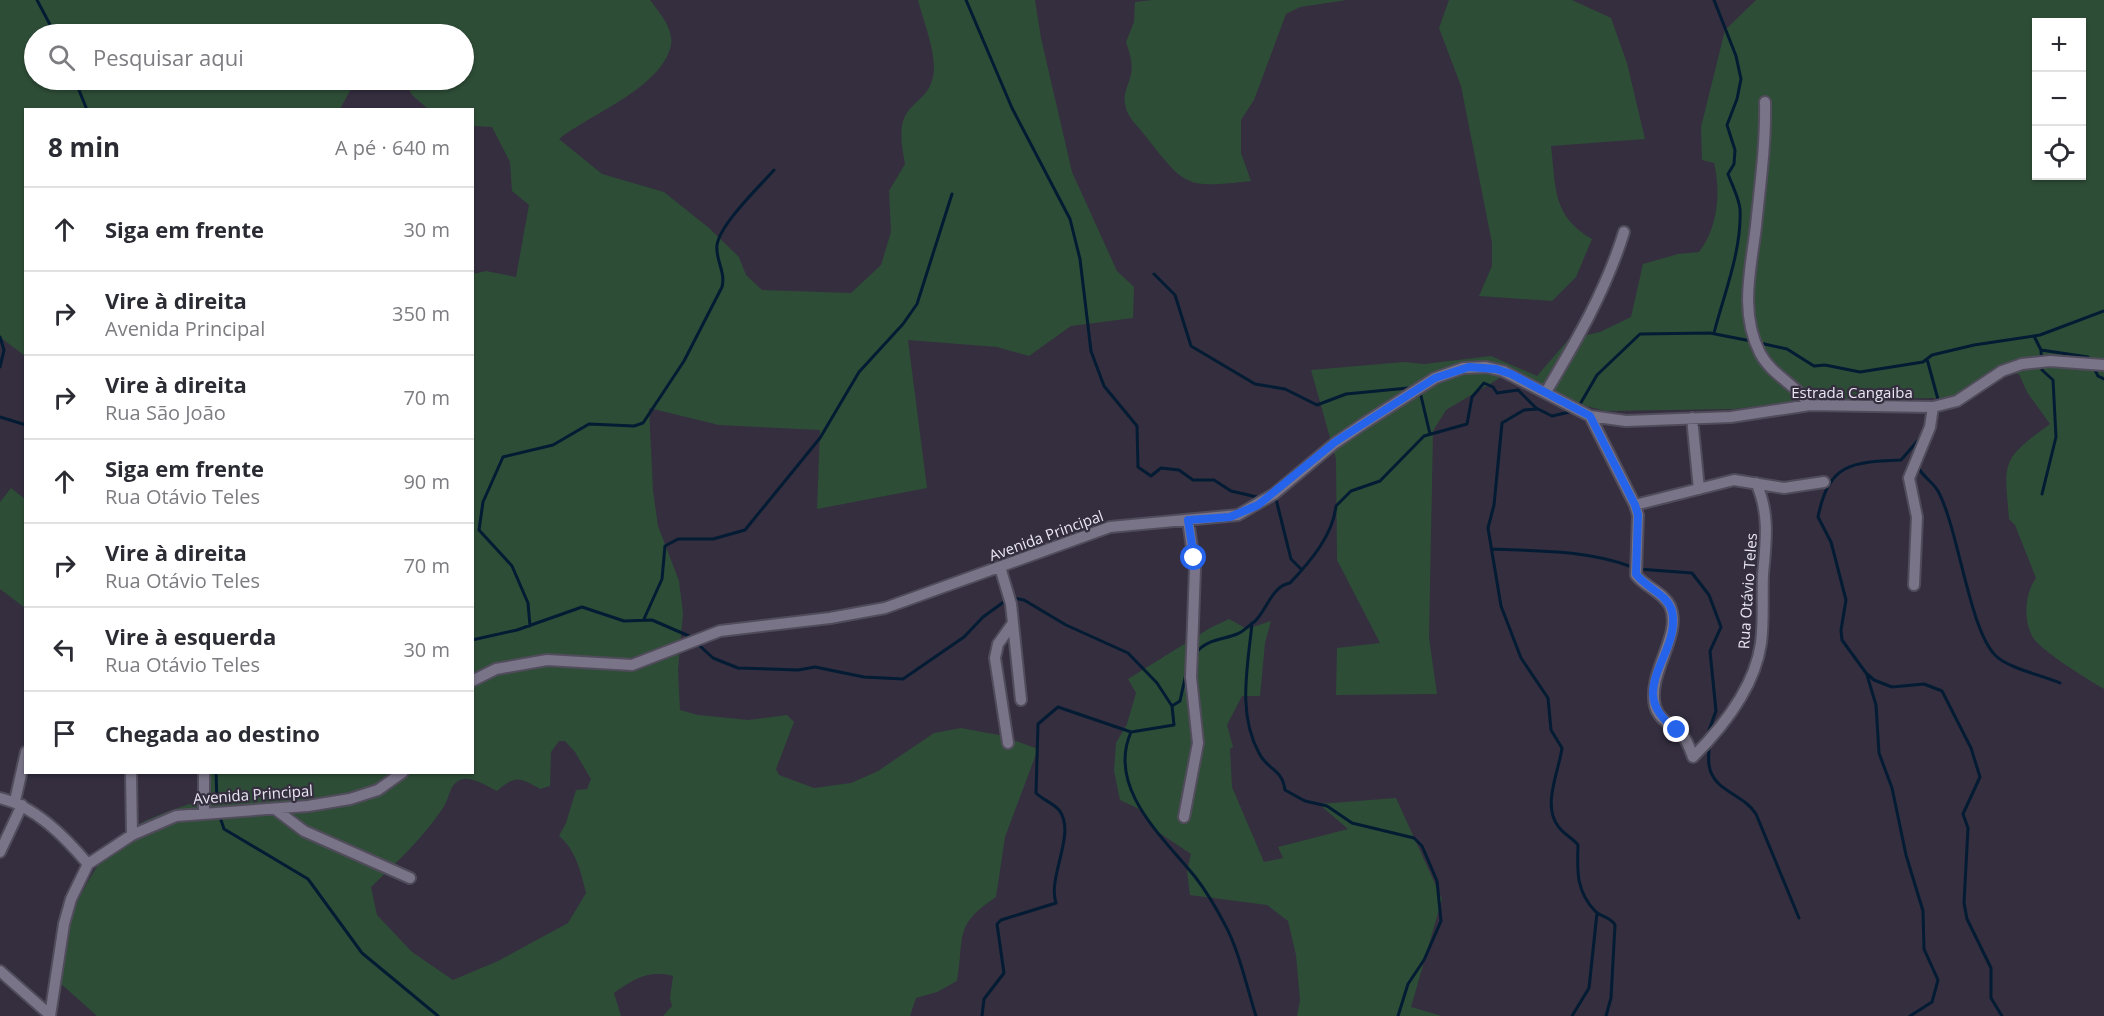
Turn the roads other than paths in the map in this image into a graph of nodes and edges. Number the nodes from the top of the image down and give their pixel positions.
1 (1765, 102) dead end
2 (1624, 232) dead end
3 (2104, 365) edge
4 (1546, 392) junction
5 (1810, 405) junction
6 (1933, 407) junction
7 (1590, 416) junction
8 (1692, 418) junction
9 (1824, 482) dead end
10 (1756, 483) junction
11 (1699, 489) junction
12 (1635, 505) junction
13 (1188, 520) junction
14 (1000, 567) junction
15 (1914, 585) dead end
16 (1013, 623) junction
17 (474, 680) edge
18 (1021, 700) dead end
19 (1008, 743) dead end
20 (24, 767) edge
21 (131, 774) edge
22 (204, 774) edge
23 (400, 774) edge
24 (0, 798) edge
25 (19, 803) junction
26 (275, 809) junction
27 (204, 812) junction
28 (1184, 817) dead end
29 (132, 835) junction
30 (0, 852) edge
31 (88, 864) junction
32 (410, 878) dead end
33 (0, 971) edge
34 (50, 1016) edge

1 - 5 street
2 - 4 street
3 - 6 street, Estrada Cangaiba
4 - 7 street, Avenida Principal
4 - 13 street, Avenida Principal
5 - 6 street, Estrada Cangaiba
5 - 8 street, Estrada Cangaiba
6 - 15 street
7 - 8 street, Estrada Cangaiba
7 - 12 street
8 - 11 street
9 - 10 street
10 - 11 street
10 - 12 street, Rua Otávio Teles
11 - 12 street
13 - 14 street, Avenida Principal
13 - 28 street
14 - 16 street
14 - 17 street, Avenida Principal
16 - 18 street
16 - 19 street
20 - 25 street
21 - 29 street
22 - 27 street
23 - 26 street, Avenida Principal
24 - 25 street
25 - 30 street
25 - 31 street
26 - 27 street, Avenida Principal
26 - 32 street
27 - 29 street, Avenida Principal
29 - 31 street, Avenida Principal
31 - 34 street
33 - 34 street

